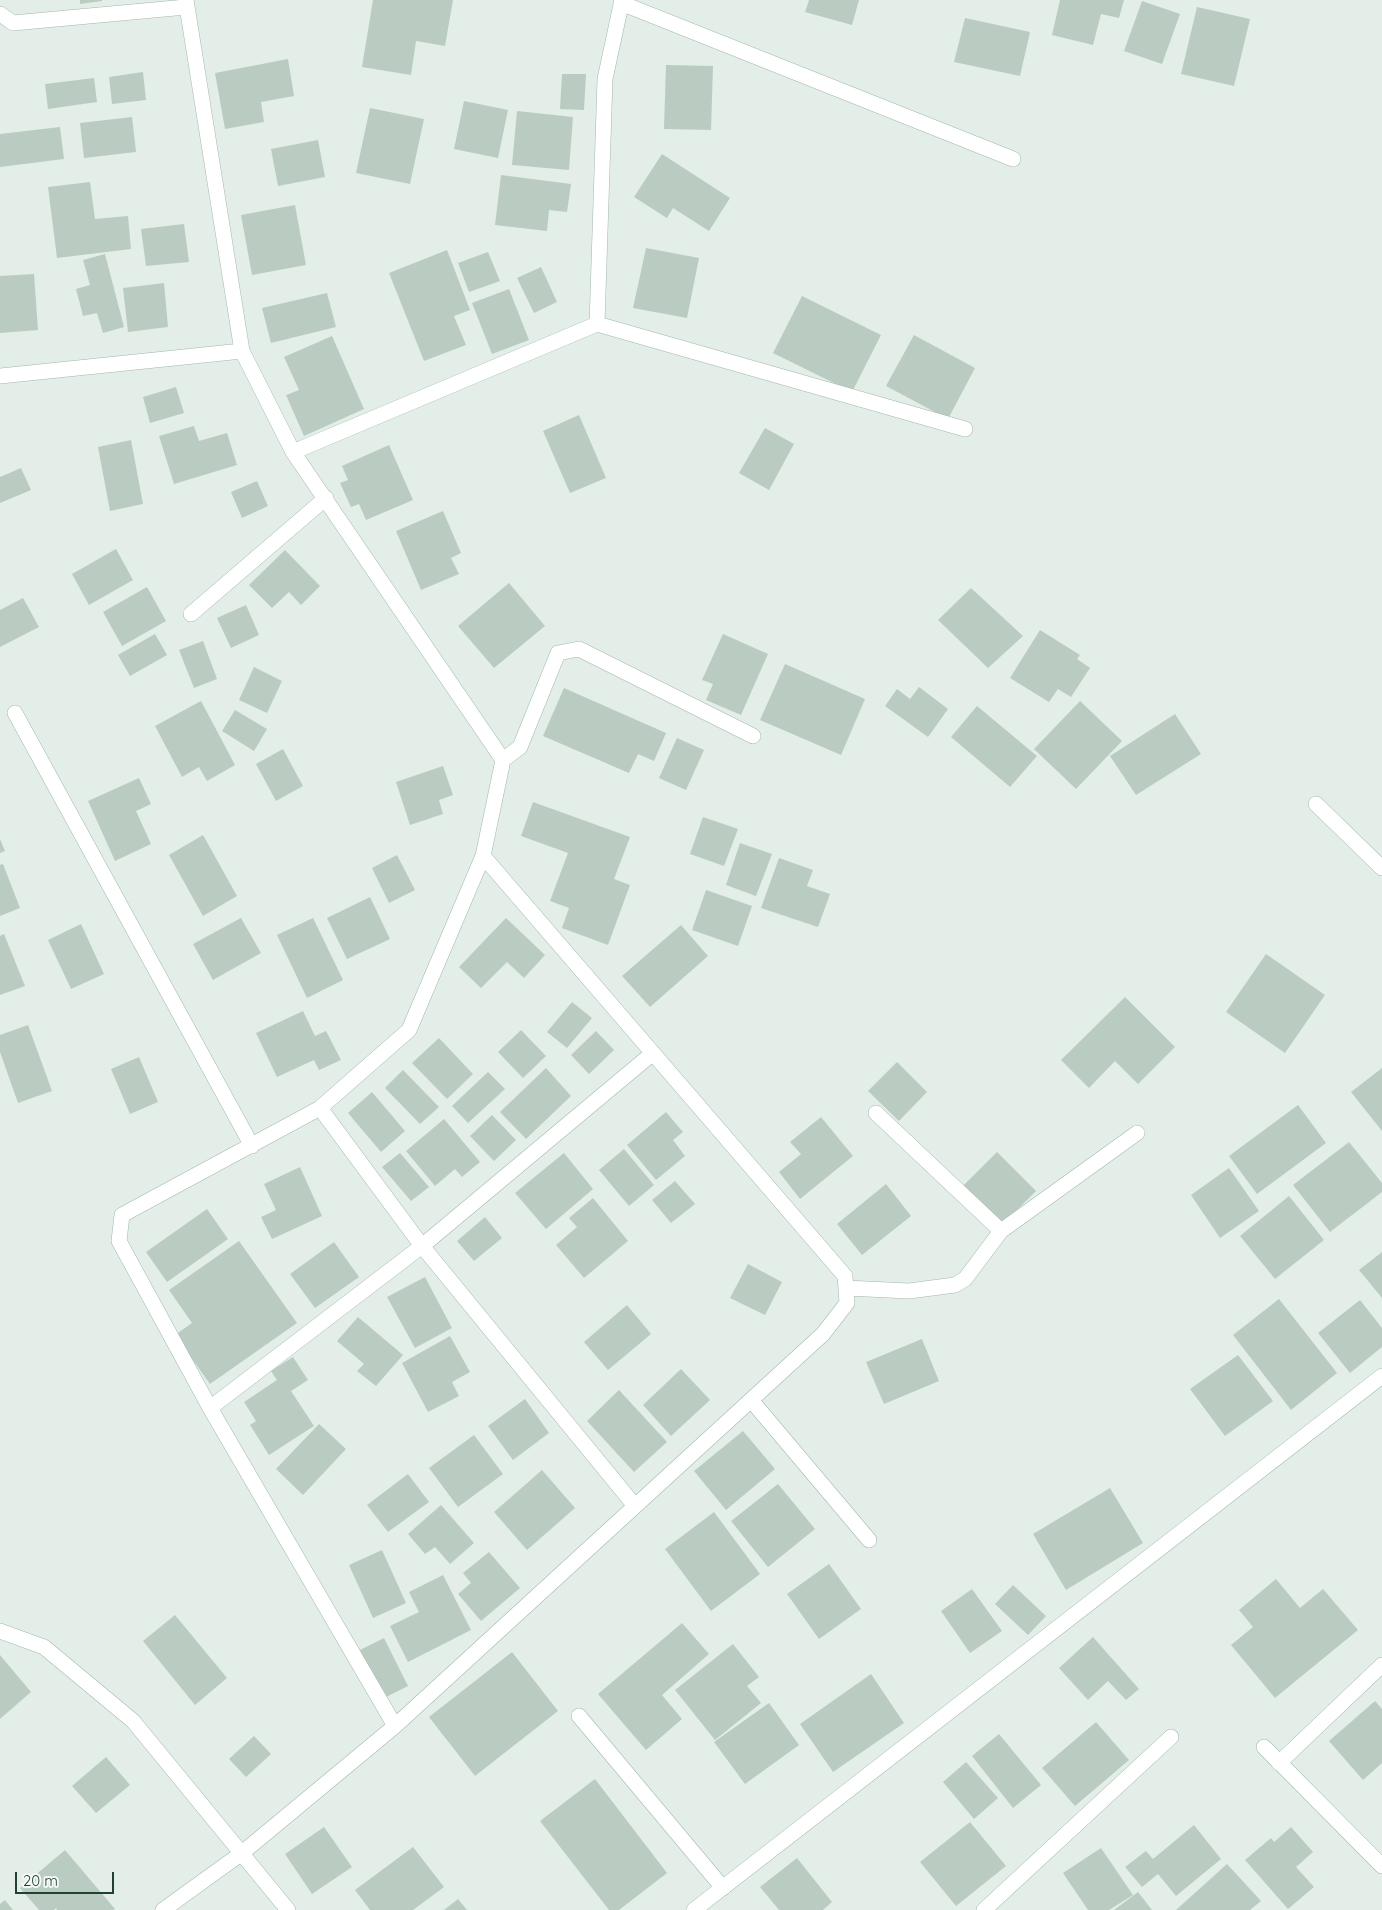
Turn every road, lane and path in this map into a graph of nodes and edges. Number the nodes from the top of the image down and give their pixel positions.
1 (621, 2) edge
2 (186, 4) edge
3 (0, 14) edge
4 (1013, 159) dead end
5 (597, 324) junction
6 (242, 351) junction
7 (0, 376) edge
8 (965, 429) dead end
9 (293, 452) junction
10 (326, 498) junction
11 (191, 614) dead end
12 (15, 713) dead end
13 (752, 736) dead end
14 (503, 760) junction
15 (1316, 804) dead end
16 (483, 856) junction
17 (1382, 868) edge
18 (653, 1053) junction
19 (320, 1108) junction
20 (876, 1113) dead end
21 (1137, 1133) dead end
22 (252, 1146) junction
23 (1000, 1231) junction
24 (422, 1246) junction
25 (846, 1288) junction
26 (1382, 1376) edge
27 (750, 1400) junction
28 (210, 1408) junction
29 (635, 1506) junction
30 (869, 1540) dead end
31 (0, 1631) edge
32 (1382, 1665) edge
33 (579, 1716) dead end
34 (395, 1726) junction
35 (1171, 1737) dead end
36 (1264, 1747) dead end
37 (1279, 1763) junction
38 (242, 1853) junction
39 (1382, 1866) edge
40 (723, 1888) junction
41 (163, 1910) edge
42 (288, 1910) edge
43 (694, 1910) edge
44 (984, 1910) edge

1 - 4 street
1 - 5 street
2 - 3 street
2 - 6 street
5 - 8 street
5 - 9 street
6 - 7 street
6 - 9 street
9 - 10 street
10 - 11 street
10 - 14 street
12 - 22 street
13 - 14 street
14 - 16 street
15 - 17 street
16 - 18 street
16 - 19 street
18 - 24 street
18 - 25 street
19 - 22 street
19 - 24 street
20 - 23 street
21 - 23 street
22 - 28 street
23 - 25 street
24 - 28 street
24 - 29 street
25 - 27 street
26 - 40 street
27 - 29 street
27 - 30 street
28 - 34 street
29 - 34 street
31 - 38 street
32 - 37 street
33 - 40 street
34 - 38 street
35 - 44 street
36 - 37 street
37 - 39 street
38 - 41 street
38 - 42 street
40 - 43 street

